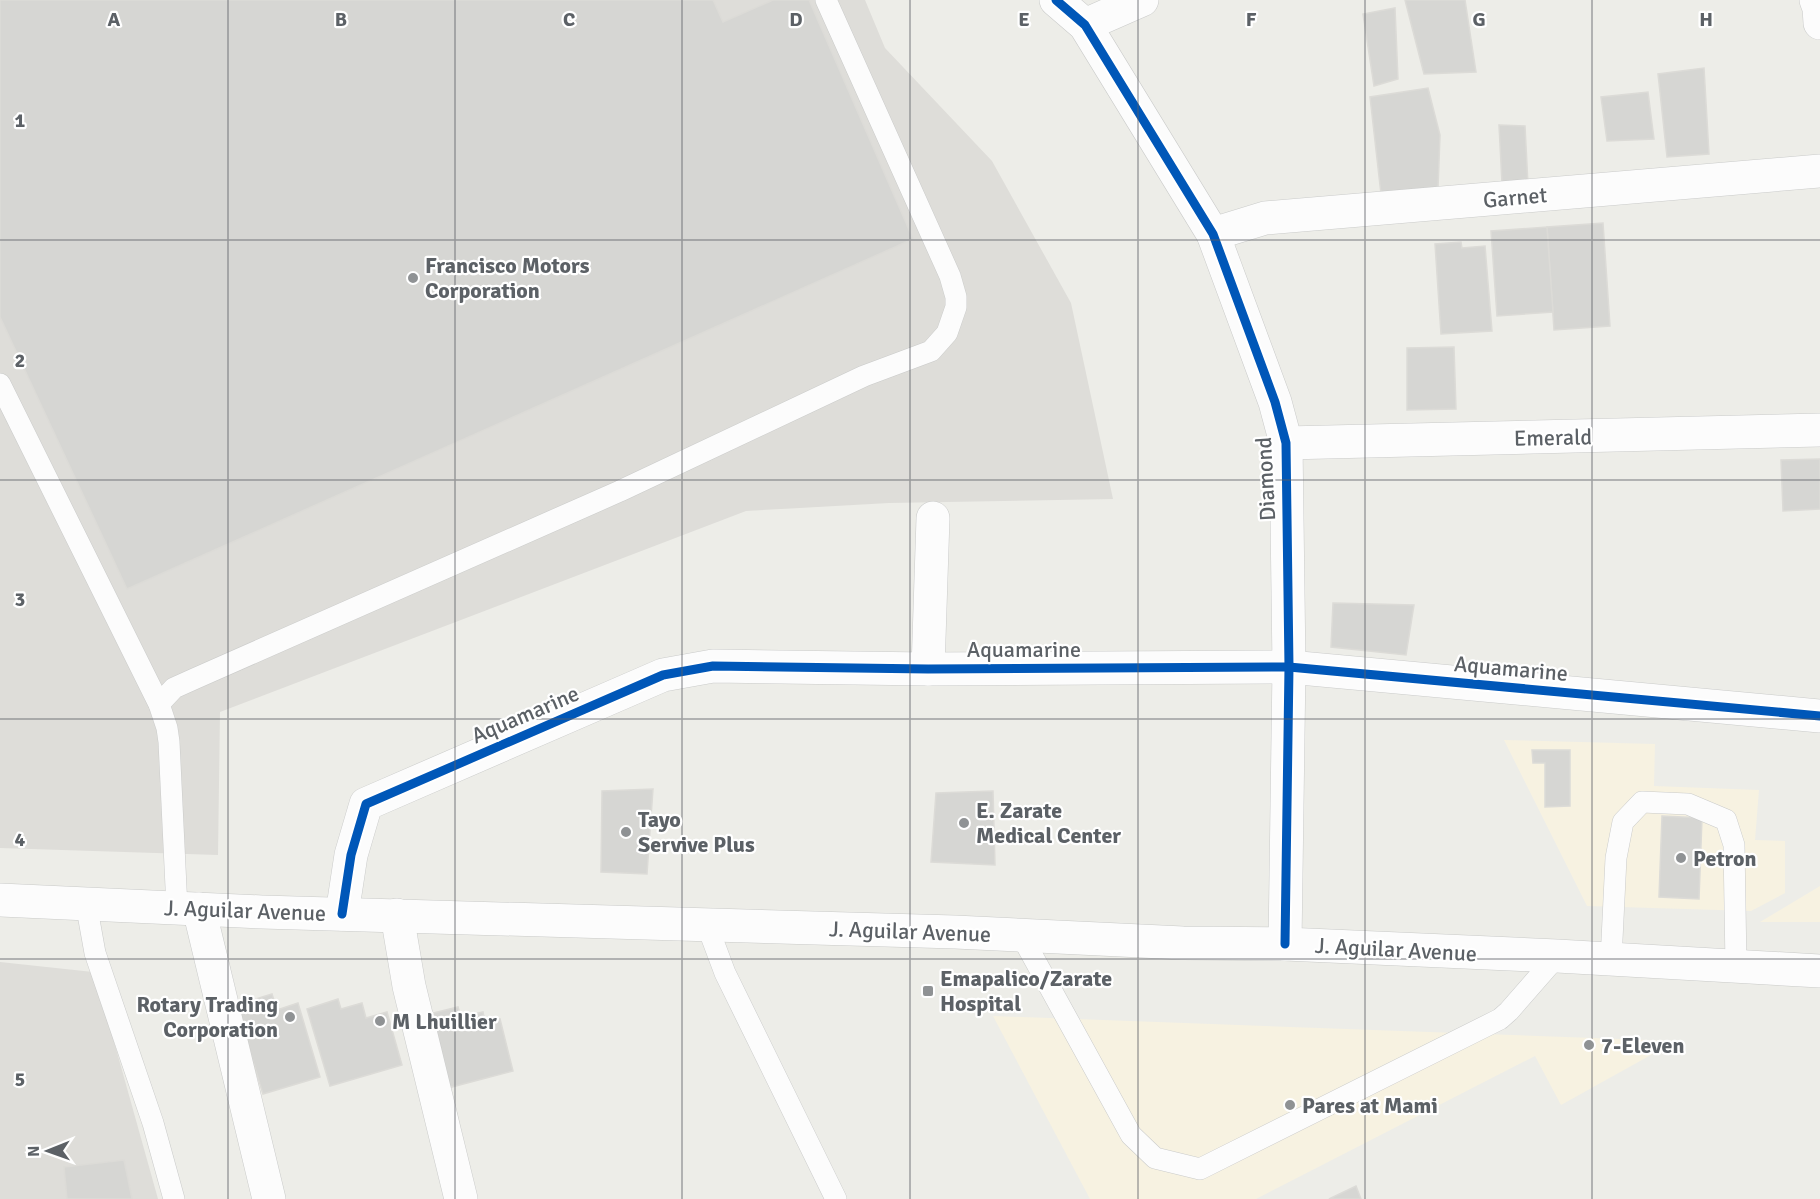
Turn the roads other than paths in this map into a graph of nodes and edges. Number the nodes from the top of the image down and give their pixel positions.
1 (826, 0) edge
2 (1056, 0) edge
3 (1142, 0) edge
4 (1816, 0) edge
5 (1820, 23) edge
6 (1085, 25) junction
7 (1820, 171) edge
8 (1213, 234) junction
9 (0, 384) edge
10 (1820, 430) edge
11 (1286, 443) junction
12 (933, 518) dead end
13 (1289, 667) junction
14 (928, 669) junction
15 (159, 704) junction
16 (1820, 716) edge
17 (0, 900) edge
18 (86, 903) junction
19 (188, 909) junction
20 (342, 914) junction
21 (398, 915) junction
22 (707, 924) junction
23 (1021, 935) junction
24 (1285, 944) junction
25 (1557, 956) junction
26 (1611, 960) junction
27 (1736, 966) junction
28 (1820, 971) edge
29 (174, 1199) edge
30 (269, 1199) edge
31 (461, 1199) edge
32 (836, 1199) edge

1 - 15 lane
2 - 6 street, Diamond
3 - 6 street
4 - 5 street
6 - 8 street, Diamond
7 - 8 street, Garnet
8 - 11 street, Diamond
9 - 15 lane
10 - 11 street, Emerald
11 - 13 street, Diamond
12 - 14 street
13 - 14 street, Aquamarine
13 - 16 street, Aquamarine
13 - 24 street, Diamond
14 - 20 street, Aquamarine
15 - 19 lane
17 - 18 street, J. Aguilar Avenue
18 - 19 street, J. Aguilar Avenue
18 - 29 lane
19 - 20 street, J. Aguilar Avenue
19 - 30 street
20 - 21 street, J. Aguilar Avenue
21 - 22 street, J. Aguilar Avenue
21 - 31 street
22 - 23 street, J. Aguilar Avenue
22 - 32 lane
23 - 24 street, J. Aguilar Avenue
23 - 25 lane
24 - 25 street, J. Aguilar Avenue
25 - 26 street, J. Aguilar Avenue
26 - 27 street, J. Aguilar Avenue
26 - 27 lane
27 - 28 street, J. Aguilar Avenue

